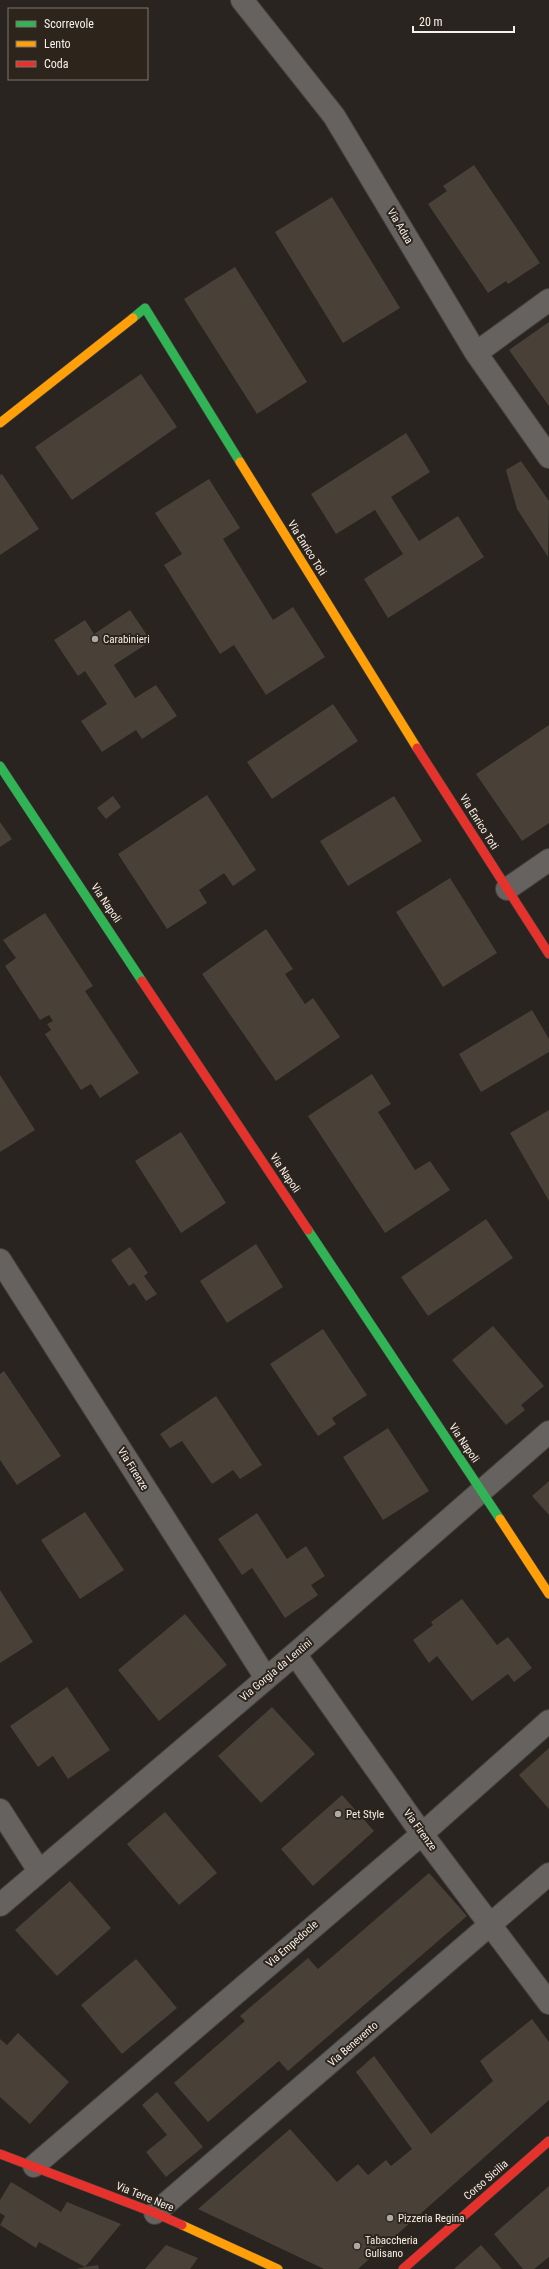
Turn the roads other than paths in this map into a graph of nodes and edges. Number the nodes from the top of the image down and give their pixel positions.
1 (242, 0) edge
2 (549, 300) edge
3 (476, 353) junction
4 (0, 423) edge
5 (549, 457) edge
6 (0, 766) edge
7 (549, 860) edge
8 (507, 889) junction
9 (549, 954) edge
10 (0, 1260) edge
11 (549, 1432) edge
12 (481, 1490) junction
13 (549, 1594) edge
14 (295, 1654) junction
15 (266, 1678) junction
16 (549, 1721) edge
17 (0, 1810) edge
18 (422, 1834) junction
19 (39, 1871) junction
20 (549, 1874) edge
21 (0, 1905) edge
22 (490, 1926) junction
23 (549, 2003) edge
24 (549, 2141) edge
25 (0, 2154) edge
26 (34, 2166) junction
27 (155, 2213) junction
28 (278, 2269) edge
29 (403, 2269) edge

1 - 3 street, Via Adua
2 - 3 street
3 - 5 street, Via Adua
4 - 8 street, Via Enrico Toti
6 - 12 street, Via Napoli
7 - 8 street
8 - 9 street, Via Enrico Toti
10 - 15 street, Via Firenze
11 - 12 street, Via Gorgia da Lentini
12 - 13 street, Via Napoli
12 - 14 street, Via Gorgia da Lentini
14 - 15 street, Via Gorgia da Lentini
14 - 18 street, Via Firenze
15 - 19 street, Via Gorgia da Lentini
16 - 18 street, Via Empedocle
17 - 19 street
18 - 22 street, Via Firenze
18 - 26 street, Via Empedocle
19 - 21 street, Via Gorgia da Lentini
20 - 22 street, Via Benevento
22 - 23 street, Via Firenze
22 - 27 street, Via Benevento
24 - 29 street, Corso Sicilia
25 - 26 street, Via Terre Nere
26 - 27 street, Via Terre Nere
27 - 28 street, Via Terre Nere

